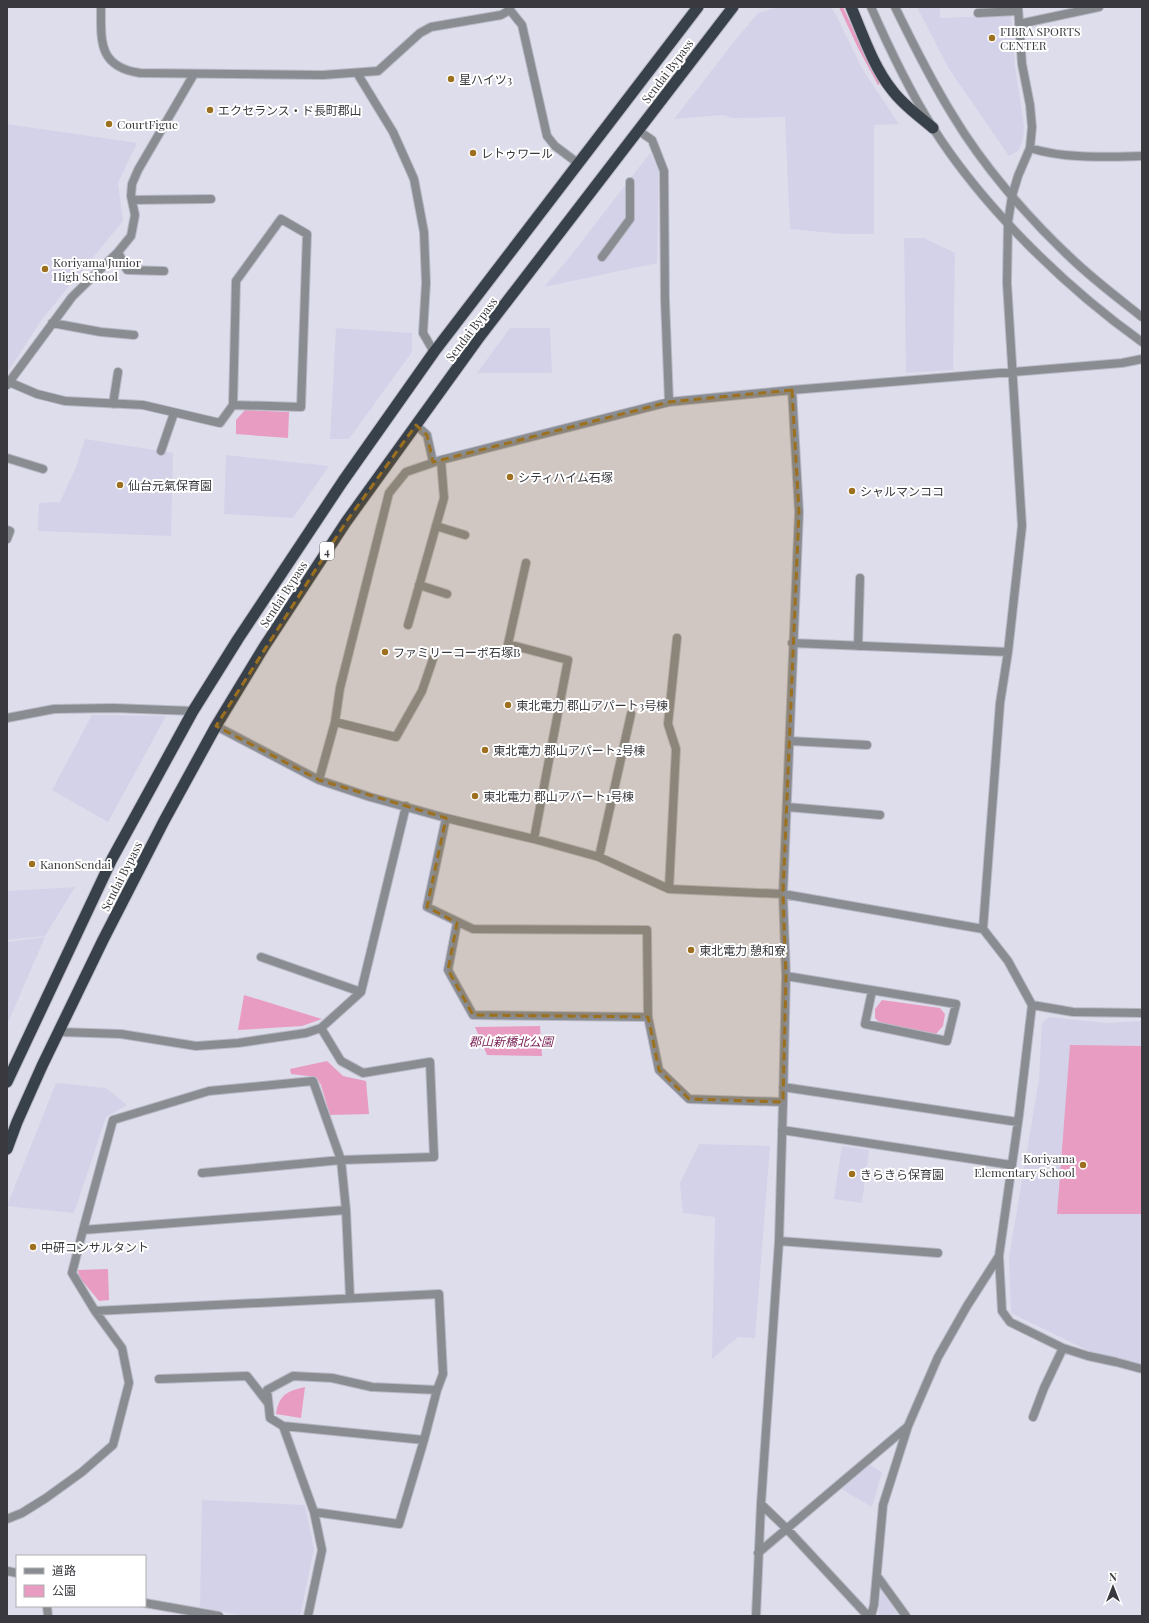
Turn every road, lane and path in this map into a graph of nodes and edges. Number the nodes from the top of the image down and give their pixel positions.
1 (101, 7) edge
2 (698, 7) edge
3 (733, 7) edge
4 (851, 7) edge
5 (871, 7) edge
6 (896, 7) edge
7 (1099, 7) edge
8 (510, 9) edge
9 (1018, 9) edge
10 (978, 13) dead end
11 (1019, 24) junction
12 (357, 73) junction
13 (194, 74) junction
14 (933, 128) junction
15 (639, 131) junction
16 (1030, 148) junction
17 (1142, 156) edge
18 (579, 164) junction
19 (630, 182) dead end
20 (1012, 196) junction
21 (211, 199) dead end
22 (132, 200) junction
23 (1008, 222) junction
24 (118, 252) junction
25 (602, 258) dead end
26 (164, 271) dead end
27 (1142, 317) edge
28 (52, 323) junction
29 (134, 335) dead end
30 (1142, 342) edge
31 (434, 352) junction
32 (1142, 359) edge
33 (1013, 371) junction
34 (118, 372) dead end
35 (8, 384) edge
36 (792, 390) junction
37 (669, 402) junction
38 (113, 404) junction
39 (233, 405) junction
40 (174, 413) junction
41 (416, 425) junction
42 (161, 451) dead end
43 (7, 458) edge
44 (437, 461) junction
45 (43, 469) dead end
46 (436, 526) junction
47 (7, 530) edge
48 (465, 534) dead end
49 (7, 539) edge
50 (526, 563) dead end
51 (860, 578) dead end
52 (419, 586) junction
53 (447, 594) dead end
54 (408, 625) dead end
55 (677, 638) dead end
56 (792, 643) junction
57 (858, 646) junction
58 (1008, 652) junction
59 (434, 656) dead end
60 (193, 711) junction
61 (630, 714) dead end
62 (7, 718) edge
63 (335, 722) junction
64 (216, 726) junction
65 (790, 741) junction
66 (867, 745) dead end
67 (319, 780) junction
68 (406, 806) junction
69 (787, 807) junction
70 (880, 815) dead end
71 (446, 818) junction
72 (534, 839) junction
73 (599, 857) junction
74 (669, 889) junction
75 (783, 894) junction
76 (457, 923) junction
77 (983, 930) junction
78 (261, 957) dead end
79 (786, 976) junction
80 (872, 991) junction
81 (361, 992) junction
82 (1032, 1005) junction
83 (1142, 1013) edge
84 (648, 1017) junction
85 (321, 1028) junction
86 (60, 1032) junction
87 (7, 1082) edge
88 (783, 1087) junction
89 (783, 1102) junction
90 (1018, 1122) junction
91 (782, 1130) junction
92 (7, 1149) edge
93 (341, 1160) junction
94 (1011, 1165) junction
95 (202, 1173) dead end
96 (346, 1210) junction
97 (83, 1230) junction
98 (779, 1241) junction
99 (938, 1253) dead end
100 (999, 1256) junction
101 (350, 1298) junction
102 (94, 1311) junction
103 (1063, 1348) junction
104 (1142, 1370) edge
105 (159, 1379) dead end
106 (437, 1390) junction
107 (268, 1403) junction
108 (1032, 1417) dead end
109 (283, 1426) junction
110 (908, 1426) junction
111 (424, 1440) junction
112 (761, 1504) junction
113 (314, 1512) junction
114 (7, 1517) edge
115 (787, 1529) junction
116 (758, 1553) junction
117 (877, 1576) junction
118 (146, 1603) edge
119 (219, 1616) edge
120 (308, 1616) edge
121 (756, 1616) edge
122 (868, 1616) edge
123 (871, 1616) edge
124 (906, 1616) edge

1 - 13 street
2 - 18 highway, Sendai Bypass / 4
3 - 15 highway, Sendai Bypass / 4
4 - 14 highway
5 - 14 street
6 - 20 street
7 - 11 street
8 - 12 street
8 - 18 street
9 - 10 street
9 - 11 street
11 - 16 street
12 - 13 street
12 - 31 street
13 - 22 street
14 - 23 street
15 - 37 street
15 - 41 highway, Sendai Bypass / 4
16 - 17 street
16 - 20 street
18 - 31 highway, Sendai Bypass / 4
19 - 25 street
20 - 23 street
20 - 27 street
21 - 22 street
22 - 24 street
23 - 30 street
23 - 33 street
24 - 26 street
24 - 28 street
28 - 29 street
28 - 35 street
31 - 60 highway, Sendai Bypass / 4
32 - 33 street
33 - 36 street
33 - 58 street
34 - 38 street
35 - 38 street
36 - 37 street
36 - 56 street
37 - 44 street
38 - 40 street
39 - 39 street
39 - 40 street
40 - 42 street
41 - 44 street
41 - 64 highway, Sendai Bypass / 4
43 - 45 street
44 - 46 street
44 - 63 street
46 - 48 street
46 - 52 street
47 - 49 street
50 - 72 street
51 - 57 street
52 - 53 street
52 - 54 street
55 - 74 street
56 - 57 street
56 - 65 street
57 - 58 street
58 - 77 street
59 - 63 street
60 - 62 street
60 - 87 highway, Sendai Bypass / 4
61 - 73 street
63 - 67 street
64 - 67 street
64 - 86 highway, Sendai Bypass / 4
65 - 66 street
65 - 69 street
67 - 68 street
68 - 71 street
68 - 81 street
69 - 70 street
69 - 75 street
71 - 72 street
71 - 76 street
72 - 73 street
73 - 74 street
74 - 75 street
75 - 77 street
75 - 79 street
76 - 84 street
76 - 84 street
77 - 82 street
78 - 81 street
79 - 80 street
79 - 88 street
80 - 80 street
81 - 85 street
82 - 83 street
82 - 90 street
84 - 89 street
85 - 86 street
85 - 93 street
86 - 92 highway, Sendai Bypass / 4
88 - 89 street
88 - 90 street
89 - 91 street
90 - 94 street
91 - 94 street
91 - 98 street
93 - 95 street
93 - 96 street
93 - 97 street
94 - 100 street
96 - 97 street
96 - 101 street
97 - 102 street
98 - 99 street
98 - 112 street
100 - 103 street
100 - 110 street
101 - 102 street
101 - 106 street
102 - 114 street
103 - 104 street
103 - 108 street
105 - 107 street
106 - 107 street
106 - 111 street
107 - 109 street
109 - 111 street
109 - 113 street
110 - 115 street
110 - 117 street
111 - 113 street
112 - 115 street
112 - 116 street
113 - 120 street
115 - 116 street
115 - 122 street
116 - 121 street
117 - 123 street
117 - 124 street
118 - 119 street

